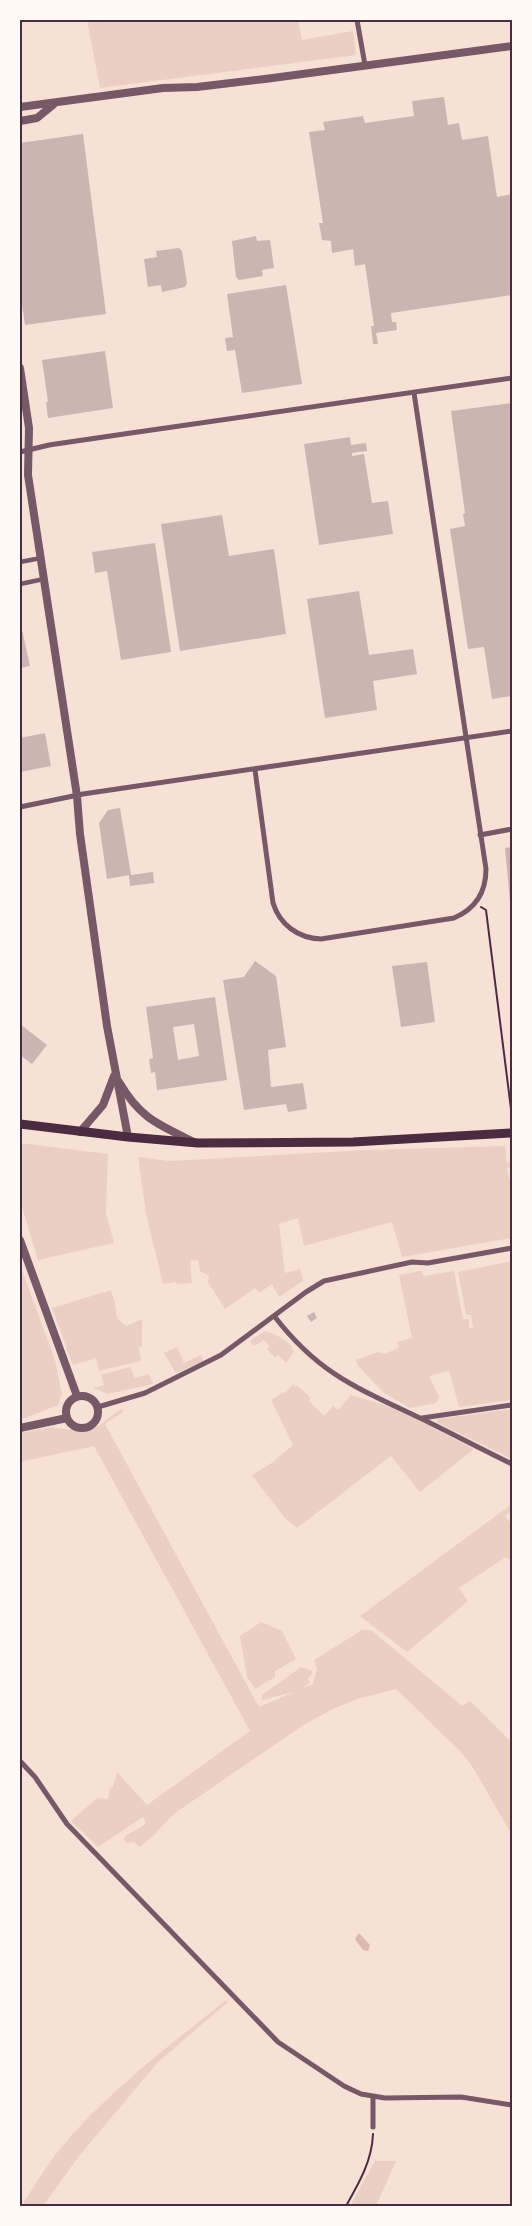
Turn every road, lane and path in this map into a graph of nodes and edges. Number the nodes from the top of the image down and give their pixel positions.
1 (357, 20) edge
2 (512, 46) edge
3 (365, 65) junction
4 (53, 104) junction
5 (20, 107) edge
6 (20, 121) edge
7 (20, 368) edge
8 (512, 378) edge
9 (414, 393) junction
10 (29, 450) junction
11 (20, 452) edge
12 (41, 558) junction
13 (20, 562) edge
14 (44, 579) junction
15 (20, 584) edge
16 (512, 730) edge
17 (465, 738) junction
18 (255, 770) junction
19 (77, 796) junction
20 (20, 807) edge
21 (512, 829) edge
22 (480, 835) junction
23 (476, 902) junction
24 (115, 1074) junction
25 (512, 1118) edge
26 (20, 1124) edge
27 (80, 1132) junction
28 (512, 1134) edge
29 (128, 1137) junction
30 (198, 1143) junction
31 (20, 1240) edge
32 (512, 1248) edge
33 (275, 1317) junction
34 (77, 1396) junction
35 (512, 1405) edge
36 (98, 1407) junction
37 (67, 1418) junction
38 (422, 1418) junction
39 (20, 1428) edge
40 (512, 1464) edge
41 (20, 1761) edge
42 (373, 2097) junction
43 (512, 2105) edge
44 (373, 2127) joint
45 (346, 2206) edge

1 - 3 street
2 - 3 street
3 - 4 street
4 - 5 street
4 - 6 street
7 - 10 street
8 - 9 street
9 - 10 street
9 - 17 street
10 - 11 street
10 - 12 street
12 - 13 street
12 - 14 street
14 - 15 street
14 - 19 street
16 - 17 street
17 - 18 street
17 - 22 street
18 - 19 street
18 - 23 street
19 - 20 street
19 - 24 street
21 - 22 street
22 - 23 street
23 - 25 path
24 - 27 street
24 - 29 street
24 - 30 street
26 - 27 main road
27 - 29 main road
28 - 30 main road
29 - 30 main road
31 - 34 street
32 - 33 street
33 - 36 street
33 - 38 street
34 - 36 street
34 - 37 street
35 - 38 street
36 - 37 street
37 - 39 street
38 - 40 street
41 - 42 street
42 - 43 street
42 - 44 street
44 - 45 path

